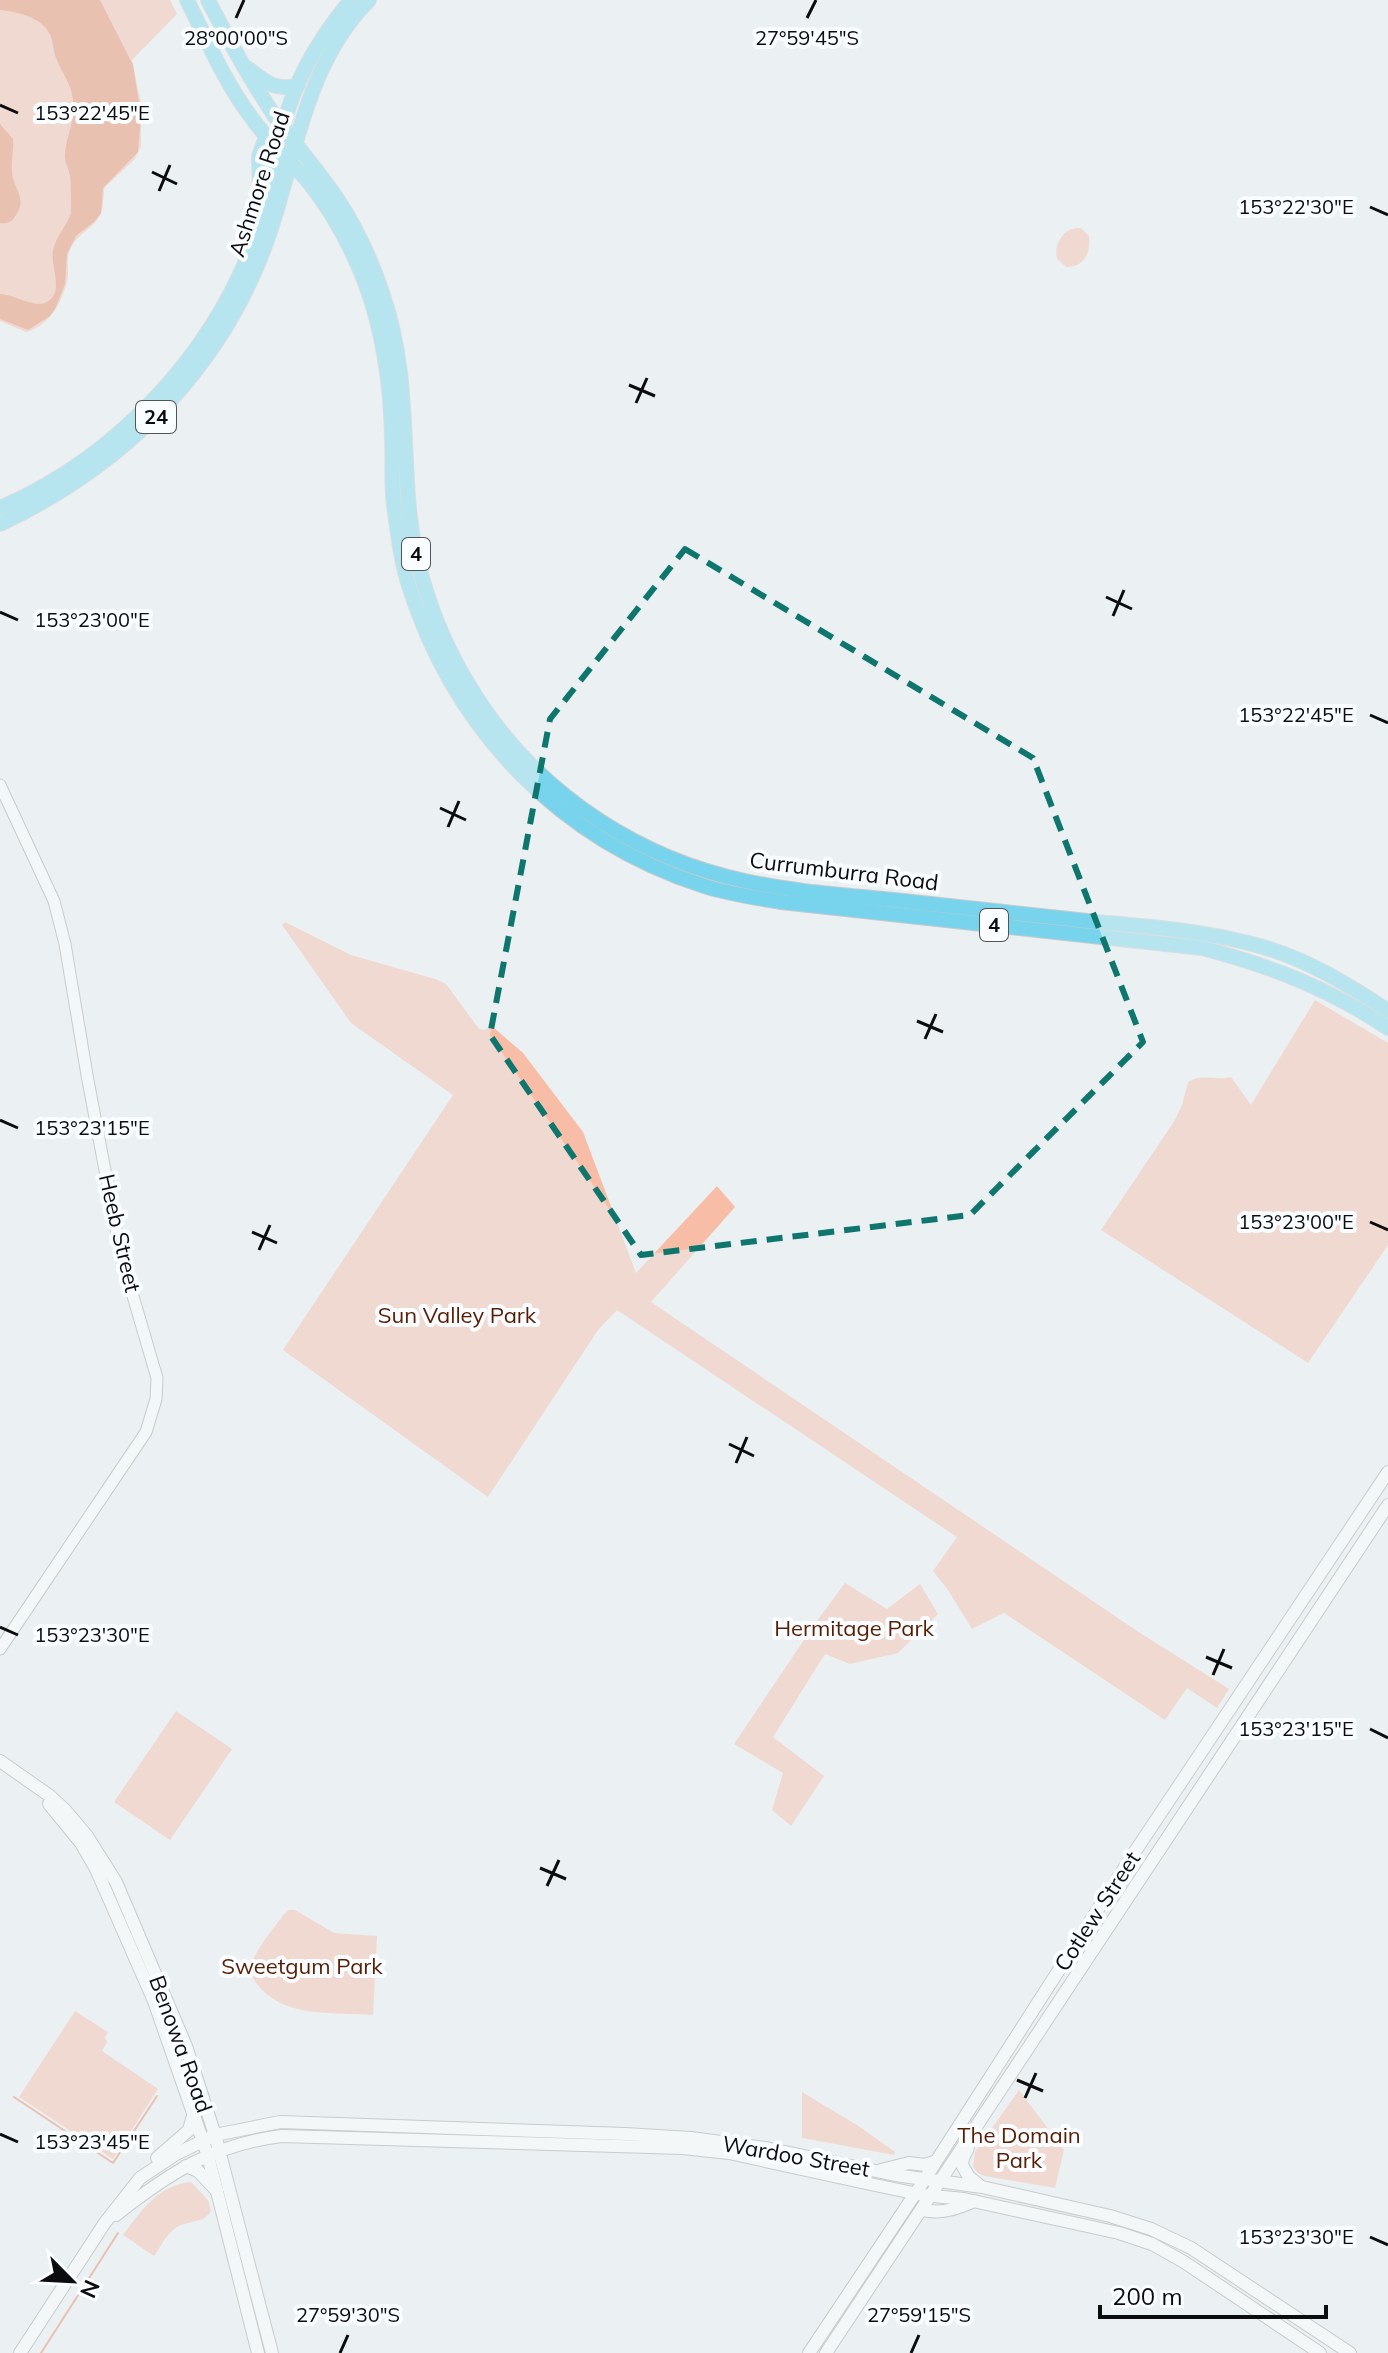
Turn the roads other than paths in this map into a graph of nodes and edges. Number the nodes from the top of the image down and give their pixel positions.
1 (187, 0) edge
2 (208, 0) edge
3 (351, 0) edge
4 (369, 0) edge
5 (242, 64) junction
6 (298, 85) junction
7 (283, 127) junction
8 (266, 137) junction
9 (295, 143) junction
10 (278, 150) junction
11 (289, 162) junction
12 (260, 225) junction
13 (0, 508) edge
14 (0, 524) edge
15 (0, 785) edge
16 (1388, 1011) edge
17 (1388, 1028) edge
18 (1388, 1472) edge
19 (1388, 1505) edge
20 (0, 1649) edge
21 (0, 1761) edge
22 (19, 1773) junction
23 (193, 2110) junction
24 (976, 2127) junction
25 (209, 2138) junction
26 (214, 2153) junction
27 (934, 2162) junction
28 (186, 2166) junction
29 (878, 2171) junction
30 (140, 2178) junction
31 (924, 2179) junction
32 (940, 2181) junction
33 (982, 2187) junction
34 (219, 2193) junction
35 (915, 2193) junction
36 (931, 2196) junction
37 (974, 2201) junction
38 (922, 2210) junction
39 (104, 2224) junction
40 (20, 2353) edge
41 (258, 2353) edge
42 (272, 2353) edge
43 (809, 2353) edge
44 (826, 2353) edge
45 (1320, 2353) edge
46 (1350, 2353) edge

1 - 8 main road, 4
2 - 5 main road, 4
3 - 6 main road, Ashmore Road / 24
4 - 9 main road, Ashmore Road / 24
5 - 6 main road
5 - 7 main road, 4
6 - 7 main road, Ashmore Road / 24
7 - 9 main road, Currumburra Road / 4
7 - 10 main road, Ashmore Road / 24
8 - 10 main road, 4
8 - 12 main road
9 - 11 main road, Ashmore Road / 24
9 - 16 main road, Currumburra Road / 4
10 - 11 main road, Currumburra Road / 4
10 - 12 main road, Ashmore Road / 24
11 - 14 main road, Ashmore Road / 24
11 - 17 main road, Currumburra Road / 4
12 - 13 main road, Ashmore Road / 24
15 - 20 street, Heeb Street
18 - 27 main road, Cotlew Street
19 - 24 main road, Cotlew Street
21 - 22 main road, Benowa Road
22 - 23 main road, Benowa Road
22 - 25 main road, Benowa Road
23 - 25 main road, Benowa Road
23 - 30 main road
24 - 32 main road, Cotlew Street
24 - 33 main road
25 - 26 main road, Benowa Road
25 - 29 main road, Wardoo Street
25 - 30 main road, Wardoo Street
26 - 28 main road, Wardoo Street
26 - 34 main road, Benowa Road
26 - 35 main road, Wardoo Street
26 - 42 main road, Benowa Road
27 - 29 main road
27 - 31 main road, Cotlew Street
28 - 34 main road
28 - 39 main road, Wardoo Street
29 - 31 main road, Wardoo Street
30 - 39 main road
31 - 32 main road, Wardoo Street
31 - 35 main road, Cotlew Street
32 - 33 main road, Wardoo Street
32 - 36 main road, Cotlew Street
33 - 46 main road, Wardoo Street
34 - 41 main road, Benowa Road
35 - 36 main road, Wardoo Street
35 - 43 main road, Cotlew Street
36 - 37 main road, Wardoo Street
36 - 38 main road, Cotlew Street
37 - 38 main road
37 - 45 main road, Wardoo Street
38 - 44 main road, Cotlew Street
39 - 40 main road

